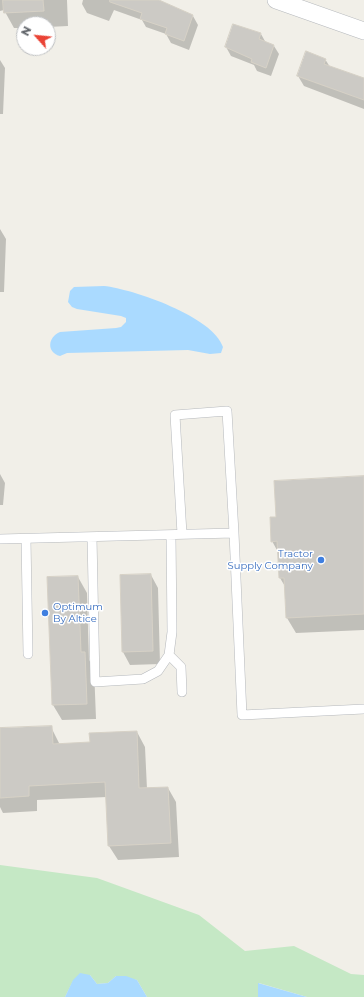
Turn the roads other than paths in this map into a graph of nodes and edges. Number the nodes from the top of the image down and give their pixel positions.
1 (276, 0) edge
2 (364, 31) edge
3 (234, 533) junction
4 (182, 534) junction
5 (171, 535) junction
6 (92, 537) junction
7 (0, 539) edge
8 (26, 539) junction
9 (28, 654) dead end
10 (169, 655) junction
11 (182, 692) dead end
12 (364, 708) edge

1 - 2 street
3 - 4 lane
3 - 4 lane
3 - 12 lane
4 - 5 lane
5 - 6 lane
5 - 10 lane
6 - 8 lane
6 - 10 lane
7 - 8 lane
8 - 9 lane
10 - 11 lane

